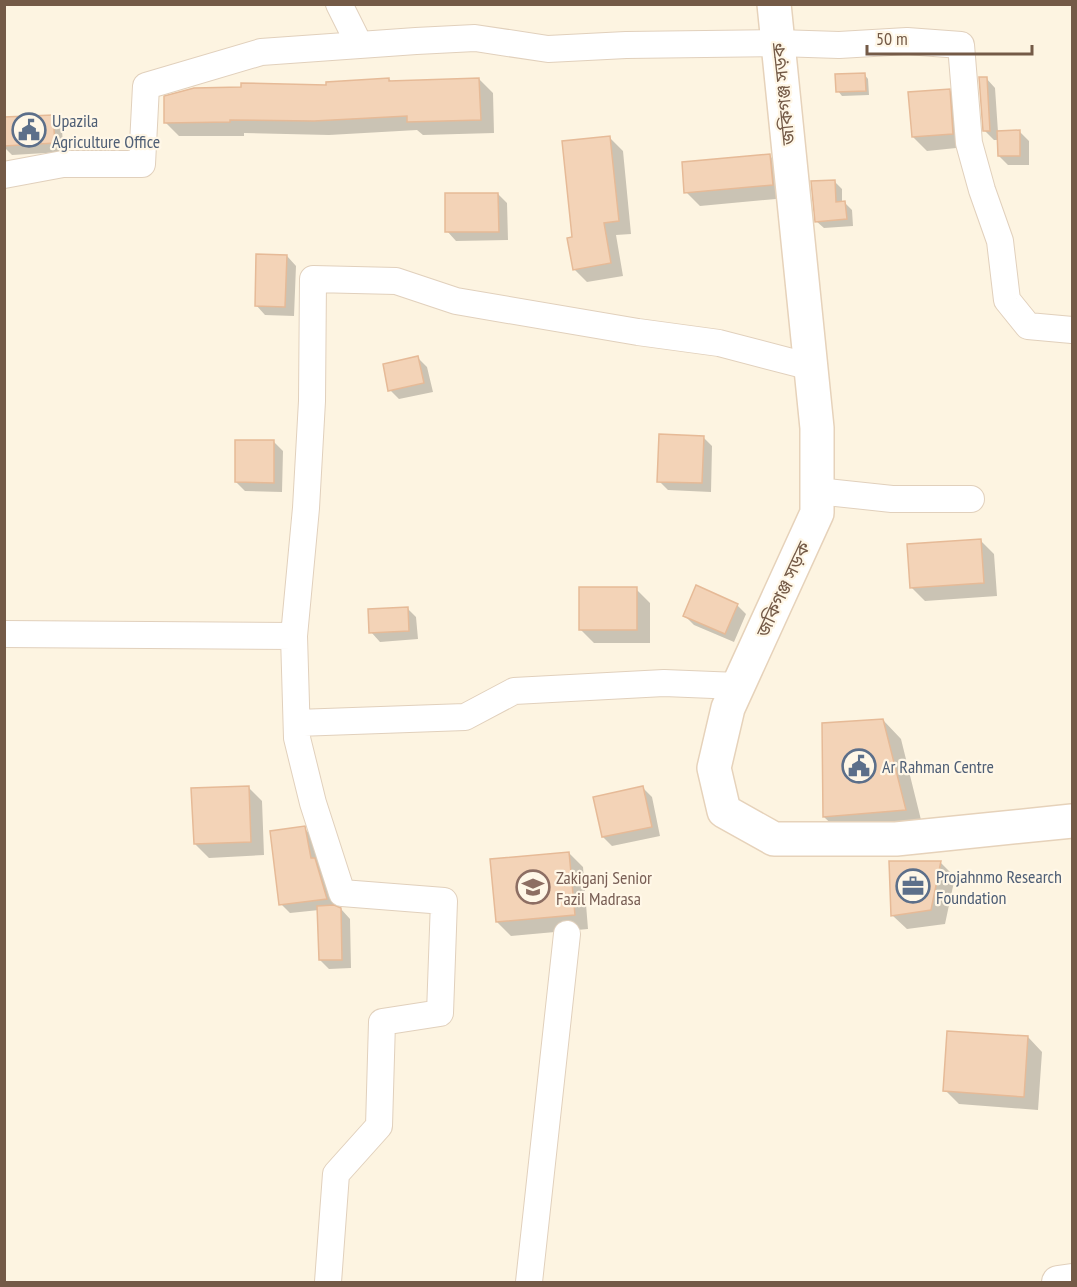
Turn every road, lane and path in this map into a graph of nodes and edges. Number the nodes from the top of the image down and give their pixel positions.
1 (339, 4) edge
2 (774, 4) edge
3 (778, 43) junction
4 (359, 44) junction
5 (4, 175) edge
6 (1072, 330) edge
7 (811, 367) junction
8 (817, 491) junction
9 (971, 499) dead end
10 (4, 634) edge
11 (294, 636) junction
12 (738, 686) junction
13 (297, 723) junction
14 (1072, 821) edge
15 (567, 934) dead end
16 (1072, 1280) edge
17 (328, 1282) edge
18 (528, 1282) edge
19 (1058, 1282) edge

1 - 4 street
2 - 3 main road, জকিগঞ্জ সড়ক
3 - 4 street
3 - 6 street
3 - 7 main road, জকিগঞ্জ সড়ক
4 - 5 street
7 - 8 main road, জকিগঞ্জ সড়ক
7 - 11 street
8 - 9 street
8 - 12 main road, জকিগঞ্জ সড়ক
10 - 11 street
11 - 13 street
12 - 13 street
12 - 14 main road, জকিগঞ্জ সড়ক
13 - 17 street
15 - 18 street
16 - 19 street

